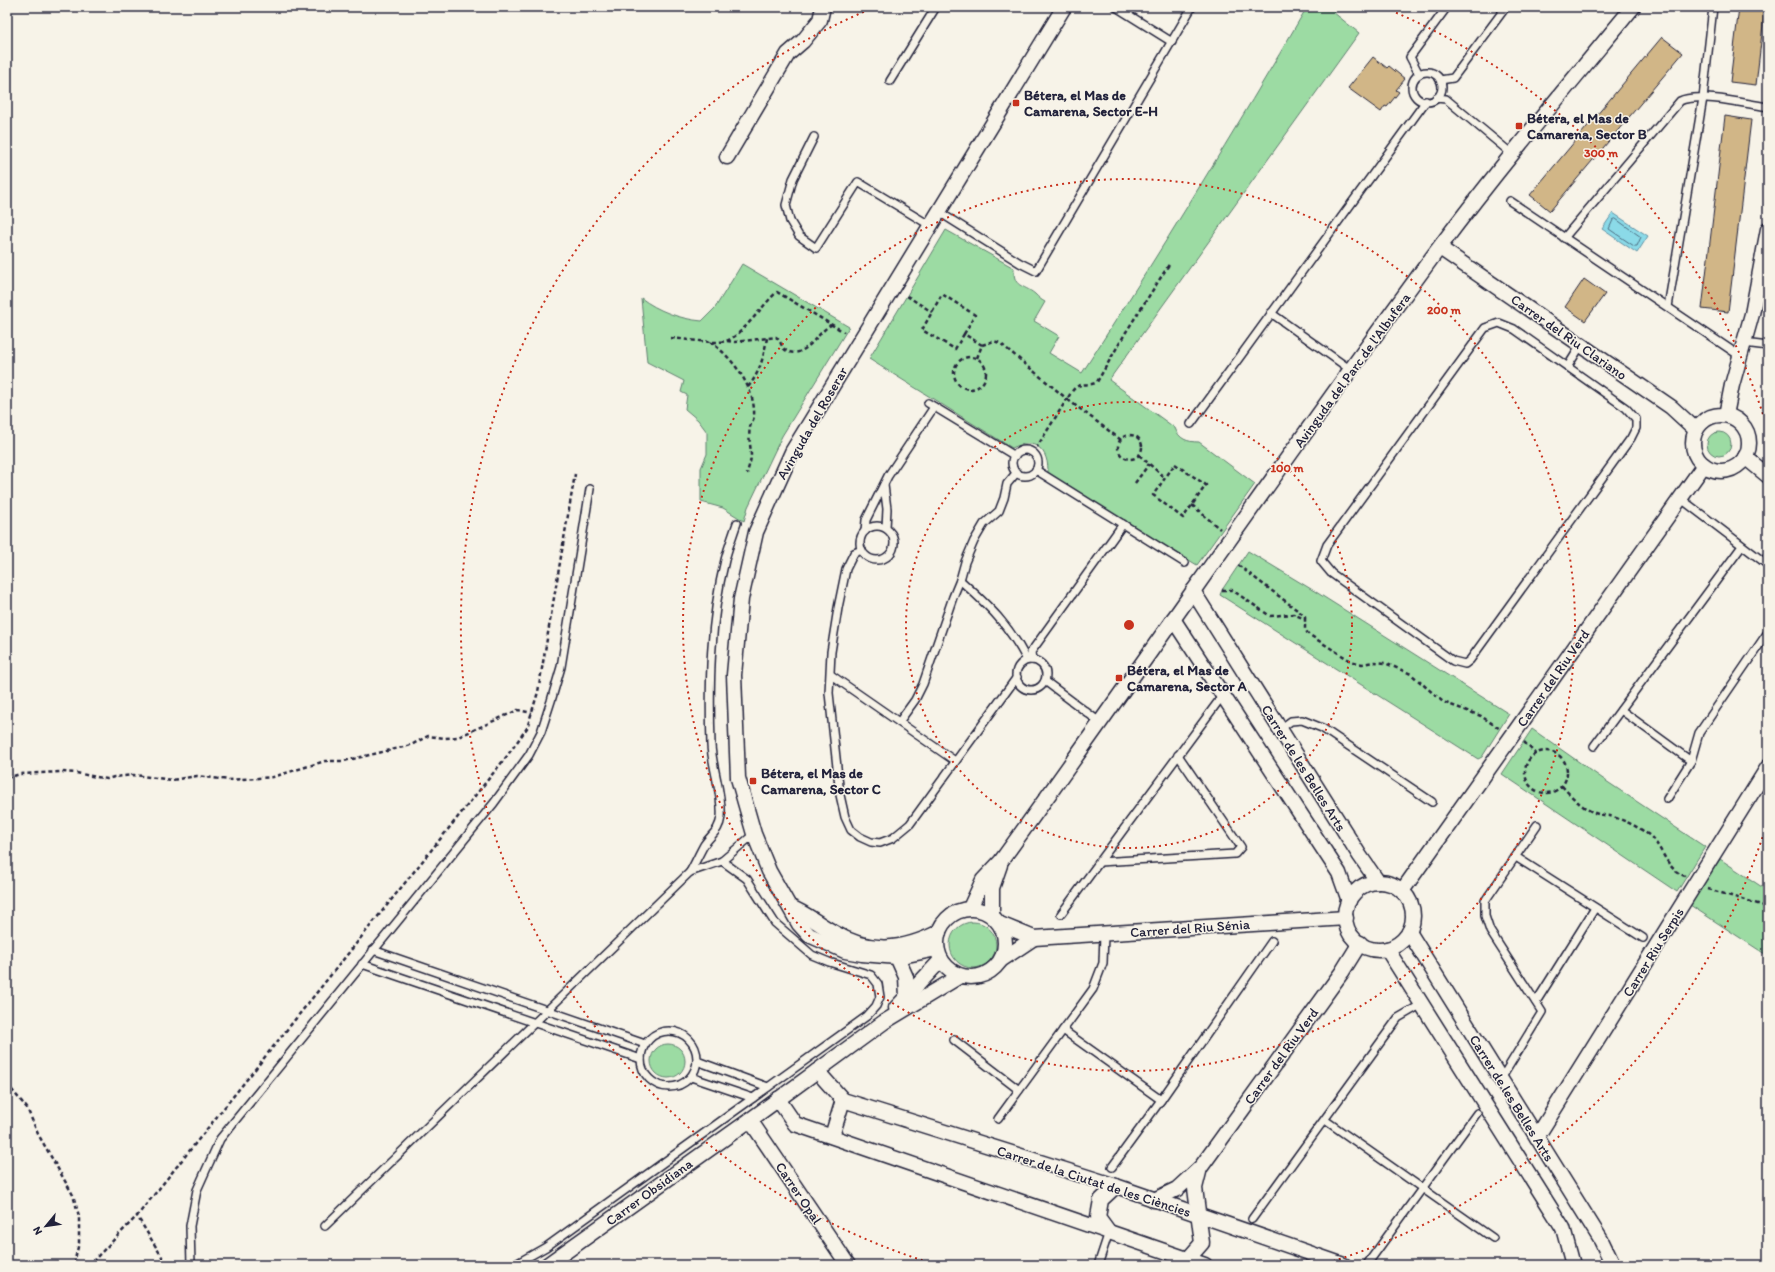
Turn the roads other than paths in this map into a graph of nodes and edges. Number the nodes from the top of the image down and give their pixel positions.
1 (823, 7) edge
2 (936, 7) edge
3 (1064, 7) edge
4 (1116, 7) edge
5 (1192, 7) edge
6 (1447, 7) edge
7 (1506, 7) edge
8 (1633, 7) edge
9 (1712, 7) edge
10 (1172, 42) junction
11 (1419, 74) junction
12 (1440, 80) junction
13 (890, 81) dead end
14 (1436, 98) junction
15 (1703, 98) junction
16 (1426, 102) junction
17 (1768, 106) edge
18 (814, 137) dead end
19 (1512, 154) junction
20 (726, 158) dead end
21 (1510, 201) dead end
22 (939, 212) junction
23 (931, 226) junction
24 (1768, 229) edge
25 (1564, 238) junction
26 (1440, 248) junction
27 (1668, 307) junction
28 (1271, 313) junction
29 (1581, 345) junction
30 (1768, 346) edge
31 (1742, 350) junction
32 (1568, 366) junction
33 (1351, 370) junction
34 (1726, 415) junction
35 (1191, 424) dead end
36 (1696, 430) junction
37 (1015, 456) junction
38 (1745, 457) junction
39 (1704, 465) junction
40 (1036, 470) junction
41 (1016, 472) junction
42 (1768, 476) edge
43 (884, 485) junction
44 (590, 489) dead end
45 (1680, 498) junction
46 (737, 523) dead end
47 (1123, 524) junction
48 (886, 528) junction
49 (865, 531) junction
50 (1742, 546) junction
51 (862, 550) junction
52 (1185, 563) dead end
53 (1768, 565) edge
54 (960, 580) junction
55 (1193, 591) junction
56 (1173, 619) junction
57 (1768, 632) edge
58 (1030, 660) junction
59 (830, 675) junction
60 (1017, 677) junction
61 (1045, 680) junction
62 (1222, 695) junction
63 (1621, 710) junction
64 (898, 722) junction
65 (1101, 723) junction
66 (1280, 728) junction
67 (1594, 746) dead end
68 (1178, 755) junction
69 (955, 760) junction
70 (1691, 761) junction
71 (1768, 767) edge
72 (1667, 799) dead end
73 (1432, 802) dead end
74 (1537, 825) dead end
75 (754, 834) junction
76 (1516, 857) junction
77 (722, 861) junction
78 (1001, 861) junction
79 (1099, 862) junction
80 (690, 872) junction
81 (1378, 882) junction
82 (1402, 891) junction
83 (1349, 901) junction
84 (790, 907) junction
85 (970, 908) junction
86 (1595, 908) junction
87 (1061, 914) dead end
88 (1346, 918) junction
89 (996, 920) junction
90 (938, 932) junction
91 (1409, 932) junction
92 (1104, 934) junction
93 (1034, 938) junction
94 (1643, 938) dead end
95 (1272, 941) dead end
96 (1360, 943) junction
97 (1387, 949) junction
98 (373, 950) junction
99 (939, 955) junction
100 (897, 957) junction
101 (1001, 960) junction
102 (362, 964) junction
103 (960, 976) junction
104 (907, 997) junction
105 (1536, 1002) junction
106 (1422, 1004) junction
107 (548, 1010) junction
108 (884, 1022) junction
109 (534, 1023) junction
110 (1063, 1030) junction
111 (954, 1040) dead end
112 (645, 1044) junction
113 (641, 1058) junction
114 (697, 1061) junction
115 (817, 1071) junction
116 (691, 1077) junction
117 (1501, 1079) junction
118 (768, 1087) junction
119 (1019, 1090) junction
120 (753, 1098) junction
121 (778, 1099) junction
122 (843, 1100) junction
123 (1161, 1100) junction
124 (1477, 1114) dead end
125 (998, 1119) dead end
126 (750, 1120) junction
127 (1325, 1120) junction
128 (832, 1136) junction
129 (1536, 1136) junction
130 (1112, 1167) dead end
131 (1200, 1167) junction
132 (1116, 1186) junction
133 (1422, 1189) junction
134 (1154, 1200) junction
135 (1199, 1215) junction
136 (1252, 1219) dead end
137 (325, 1226) dead end
138 (1109, 1232) junction
139 (1493, 1238) dead end
140 (1188, 1259) junction
141 (842, 1263) edge
142 (1368, 1263) dead end
143 (191, 1265) edge
144 (514, 1265) edge
145 (548, 1265) edge
146 (1098, 1265) edge
147 (1205, 1265) edge
148 (1344, 1265) edge
149 (1573, 1265) edge
150 (1613, 1265) edge

1 - 20 street
2 - 13 lane
3 - 22 street, Avinguda del Roserar
4 - 10 lane
5 - 10 lane
6 - 11 lane
7 - 12 lane
8 - 19 street, Avinguda del Parc de l'Albufera
9 - 15 lane
10 - 22 lane
11 - 12 lane
11 - 16 lane
12 - 14 lane
14 - 16 lane
14 - 19 lane
15 - 17 lane
15 - 25 lane
15 - 27 lane
16 - 28 lane
18 - 23 lane
19 - 26 street, Avinguda del Parc de l'Albufera
21 - 25 lane
22 - 23 street, Avinguda del Roserar
23 - 75 street, Avinguda del Roserar
24 - 31 street
25 - 27 lane
26 - 29 street, Carrer del Riu Clariano
26 - 33 street, Avinguda del Parc de l'Albufera
27 - 31 lane
28 - 33 lane
28 - 35 lane
29 - 32 lane
29 - 36 street, Carrer del Riu Clariano
30 - 31 lane
31 - 34 street
32 - 32 lane
33 - 55 street, Avinguda del Parc de l'Albufera
34 - 36 street
34 - 38 street
36 - 39 street
37 - 40 lane
37 - 41 lane
37 - 43 lane
38 - 39 street
38 - 42 street
39 - 45 street, Carrer del Riu Verd
40 - 41 lane
40 - 47 lane
41 - 54 lane
43 - 48 lane
43 - 49 lane
44 - 98 lane
45 - 50 lane
45 - 82 street, Carrer del Riu Verd
46 - 80 lane
47 - 52 lane
47 - 58 lane
48 - 49 lane
48 - 51 lane
49 - 51 lane
50 - 53 lane
50 - 63 lane
51 - 59 lane
54 - 58 lane
54 - 64 lane
55 - 56 street, Avinguda del Parc de l'Albufera
55 - 66 street, Carrer de les Belles Arts
56 - 62 street, Carrer de les Belles Arts
56 - 65 street, Avinguda del Parc de l'Albufera
57 - 70 lane
58 - 60 lane
58 - 61 lane
59 - 64 lane
59 - 69 lane
60 - 61 lane
60 - 69 lane
61 - 65 lane
62 - 68 lane
62 - 83 street, Carrer de les Belles Arts
63 - 67 lane
63 - 70 lane
64 - 69 lane
65 - 78 street, Avinguda del Parc de l'Albufera
66 - 73 lane
66 - 81 street, Carrer de les Belles Arts
68 - 79 lane
68 - 79 lane
70 - 72 lane
71 - 129 street, Carrer Riu Serpis
74 - 76 lane
75 - 77 lane
75 - 84 street, Avinguda del Roserar
76 - 86 lane
76 - 105 lane
77 - 80 lane
77 - 118 lane
78 - 85 street, Avinguda del Parc de l'Albufera
78 - 89 street, Avinguda del Parc de l'Albufera
79 - 87 lane
80 - 107 lane
81 - 82 street
81 - 83 street
82 - 91 street
83 - 88 street
84 - 90 street
84 - 100 street, Avinguda del Roserar
85 - 89 street
85 - 90 street
86 - 94 lane
86 - 105 lane
88 - 92 street, Carrer del Riu Sénia
88 - 96 street
89 - 93 street, Carrer del Riu Sénia
89 - 101 street
90 - 99 street
91 - 97 street
91 - 117 street, Carrer de les Belles Arts
92 - 93 street, Carrer del Riu Sénia
92 - 110 lane
93 - 101 street
95 - 123 lane
96 - 97 street
96 - 131 street, Carrer del Riu Verd
97 - 106 street, Carrer de les Belles Arts
98 - 102 lane
98 - 107 lane
99 - 100 street, Avinguda del Roserar
99 - 103 street
99 - 104 street
100 - 104 street
101 - 103 street
102 - 109 lane
102 - 143 lane
103 - 108 street
104 - 108 street
105 - 117 lane
106 - 127 lane
106 - 149 street, Carrer de les Belles Arts
107 - 109 lane
107 - 112 lane
108 - 115 street
109 - 113 lane
109 - 137 lane
110 - 119 lane
110 - 123 lane
111 - 119 lane
112 - 113 lane
112 - 114 lane
113 - 116 lane
114 - 116 lane
114 - 118 lane
115 - 121 street
115 - 122 street
116 - 120 lane
117 - 129 street, Carrer de les Belles Arts
118 - 120 lane
119 - 125 lane
120 - 144 lane
121 - 126 street
121 - 128 street
122 - 128 street
122 - 132 street, Carrer de la Ciutat de les Ciències
123 - 130 lane
124 - 133 lane
126 - 141 street, Carrer Opal
126 - 145 street, Carrer Obsidiana
127 - 133 lane
127 - 136 lane
128 - 138 street
129 - 150 street, Carrer de les Belles Arts
131 - 134 street, Carrer del Riu Verd
131 - 135 street, Carrer del Riu Verd
132 - 134 street, Carrer de la Ciutat de les Ciències
132 - 138 street
133 - 139 lane
133 - 142 lane
134 - 135 street, Carrer de la Ciutat de les Ciències
135 - 140 street, Carrer del Riu Verd
135 - 148 street, Carrer de la Ciutat de les Ciències
138 - 140 street
138 - 146 lane
140 - 147 street

